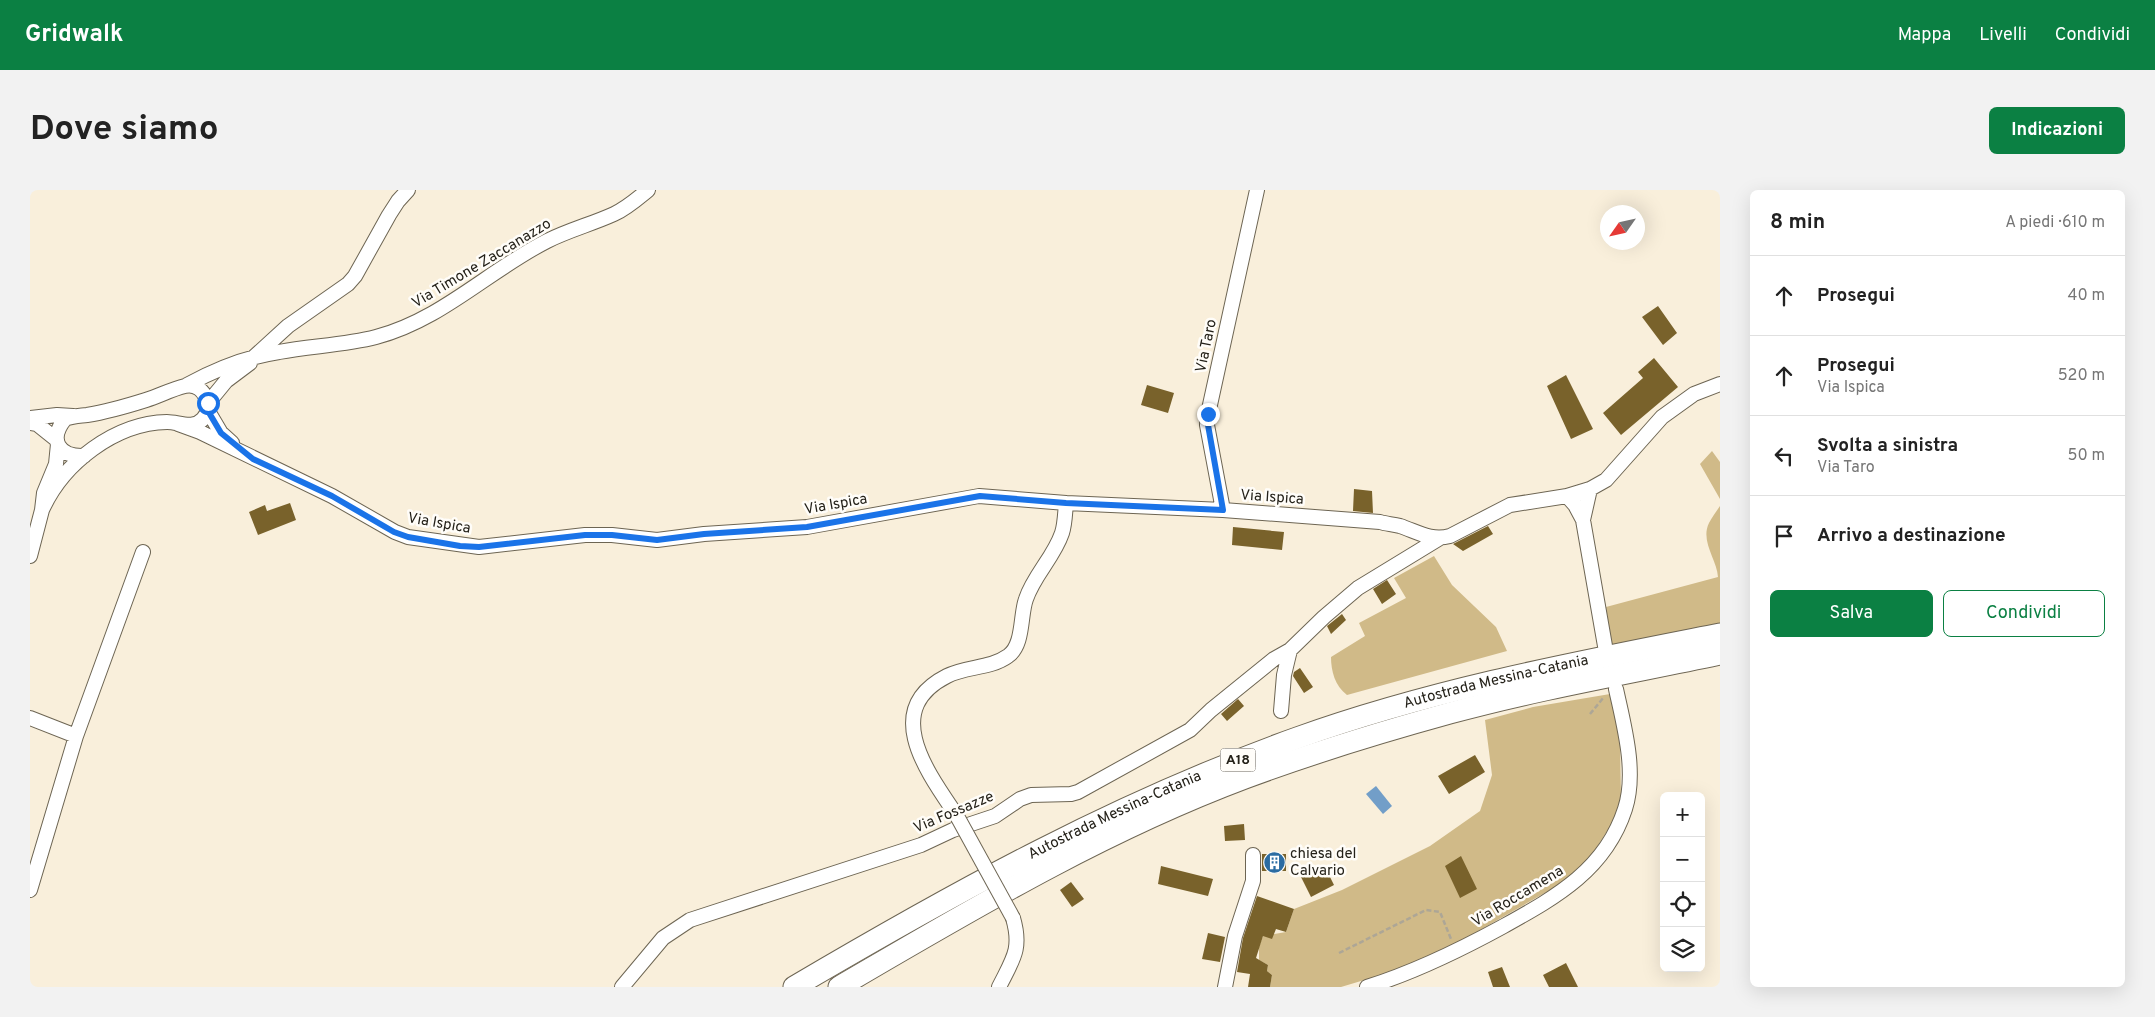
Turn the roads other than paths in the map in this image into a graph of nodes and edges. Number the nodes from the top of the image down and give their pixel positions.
1 (408, 190) edge
2 (648, 190) edge
3 (1257, 190) edge
4 (288, 326) junction
5 (292, 350) junction
6 (260, 356) junction
7 (1720, 384) edge
8 (187, 385) junction
9 (208, 407) junction
10 (74, 416) junction
11 (30, 418) edge
12 (30, 423) edge
13 (178, 424) junction
14 (57, 442) junction
15 (84, 456) junction
16 (253, 459) junction
17 (1590, 489) junction
18 (1567, 496) junction
19 (1066, 503) junction
20 (42, 510) junction
21 (1223, 510) junction
22 (1583, 520) junction
23 (34, 528) edge
24 (1440, 538) junction
25 (143, 552) dead end
26 (30, 556) edge
27 (1720, 634) edge
28 (1605, 646) dead end
29 (1290, 650) junction
30 (1720, 654) edge
31 (1616, 689) road end
32 (1281, 711) dead end
33 (30, 718) edge
34 (76, 736) junction
35 (1253, 855) dead end
36 (30, 890) edge
37 (622, 987) edge
38 (794, 987) edge
39 (838, 987) edge
40 (999, 987) edge
41 (1225, 987) edge
42 (1367, 987) edge

1 - 4 street
2 - 5 street, Via Timone Zaccanazzo
3 - 21 street, Via Taro
4 - 5 street
4 - 6 street
5 - 6 street, Via Timone Zaccanazzo
6 - 8 street
6 - 9 street
7 - 17 street
8 - 9 street
8 - 10 street
9 - 13 street
9 - 16 street
10 - 11 street
10 - 14 street
12 - 14 street
13 - 15 street
13 - 16 street
14 - 15 street
14 - 20 street
15 - 20 street
16 - 19 street, Via Ispica
17 - 18 street
17 - 22 street
18 - 22 street
18 - 24 street
19 - 21 street, Via Ispica
19 - 40 street, bridge
20 - 23 street
21 - 24 street, Via Ispica
22 - 28 street
23 - 26 street
24 - 29 street
25 - 34 street
27 - 38 highway, Autostrada Messina-Catania / A18
29 - 32 street
29 - 37 street, Via Fossazze
30 - 39 highway, Autostrada Messina-Catania / A18
31 - 42 street, Via Roccamena
33 - 34 street
34 - 36 street
35 - 41 street

